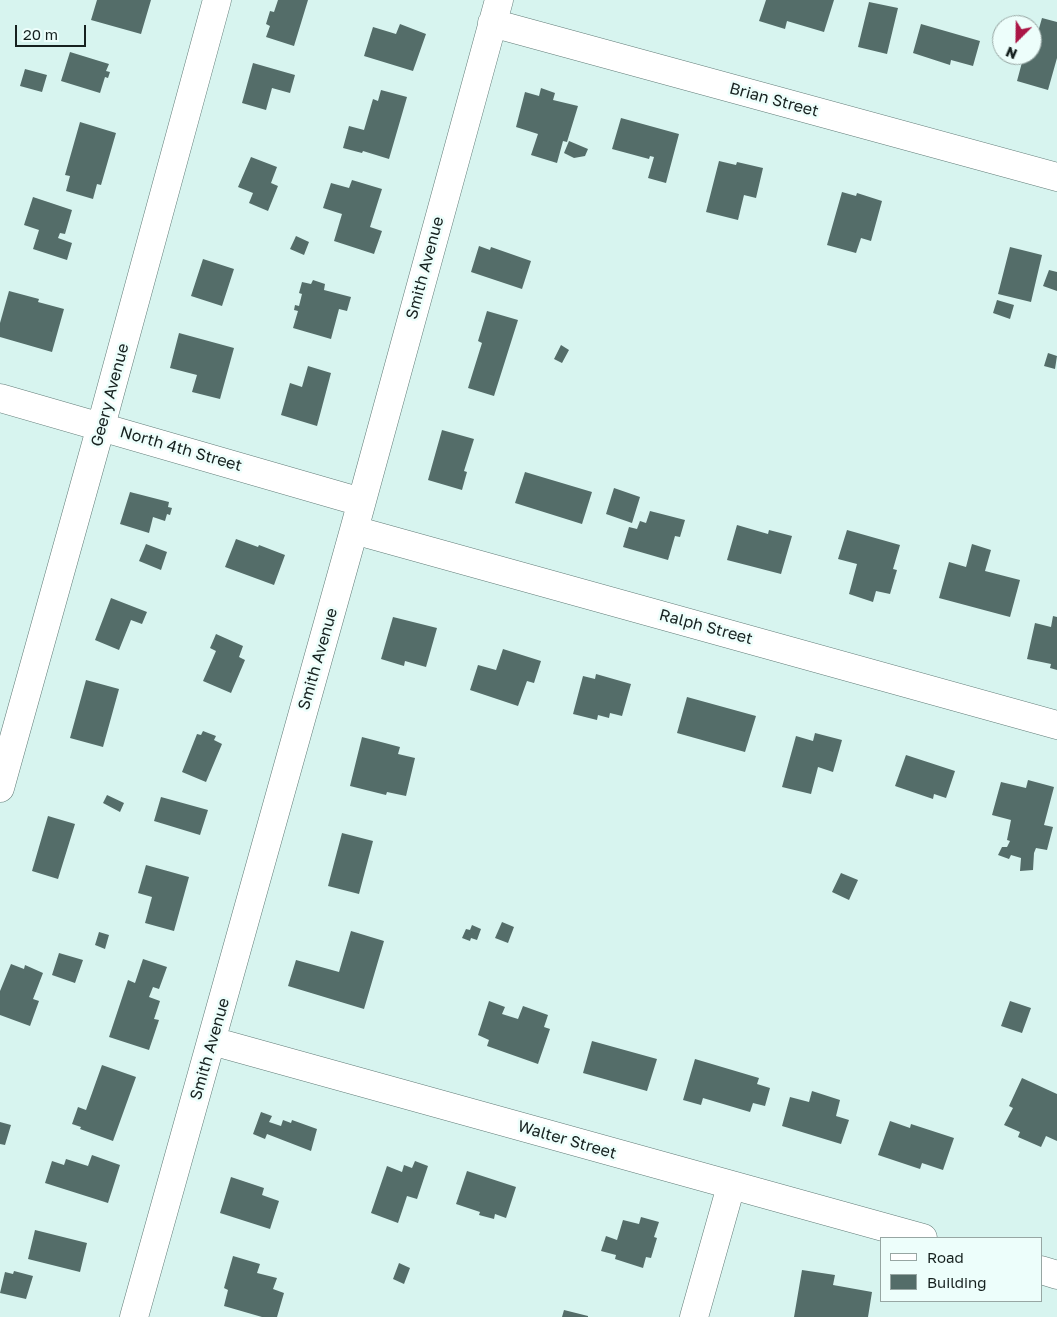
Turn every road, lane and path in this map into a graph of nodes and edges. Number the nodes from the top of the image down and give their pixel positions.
1 (217, 0) edge
2 (496, 11) edge
3 (1057, 177) edge
4 (0, 398) edge
5 (102, 426) junction
6 (361, 502) junction
7 (354, 530) junction
8 (1057, 725) edge
9 (0, 788) edge
10 (212, 1041) junction
11 (731, 1186) junction
12 (919, 1237) edge
13 (1042, 1270) edge
14 (1057, 1275) edge
15 (134, 1317) edge
16 (694, 1317) edge

1 - 5 street, Geery Avenue
2 - 3 street, Brian Street
2 - 6 street, Smith Avenue
4 - 5 street, North 4th Street
5 - 6 street, North 4th Street
5 - 9 street, Geery Avenue
6 - 7 street, Smith Avenue
7 - 8 street, Ralph Street
7 - 10 street, Smith Avenue
10 - 11 street, Walter Street
10 - 15 street, Smith Avenue
11 - 12 street, Walter Street
11 - 16 street
13 - 14 street

